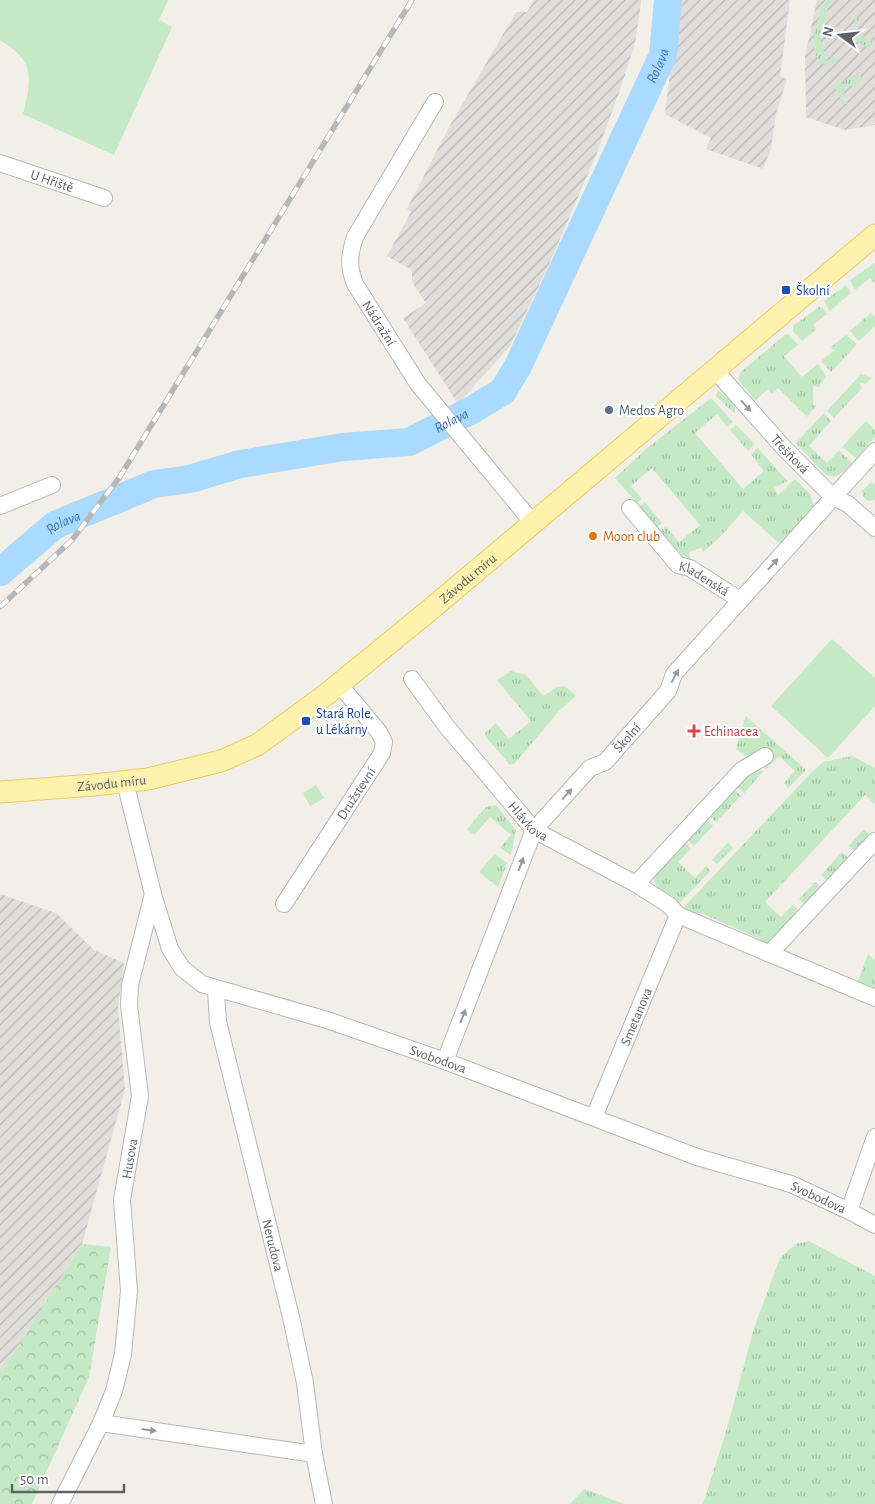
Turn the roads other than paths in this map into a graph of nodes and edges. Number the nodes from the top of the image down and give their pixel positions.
1 (434, 102) dead end
2 (0, 162) edge
3 (104, 198) dead end
4 (875, 235) edge
5 (714, 370) junction
6 (875, 451) edge
7 (52, 485) dead end
8 (833, 498) junction
9 (0, 506) edge
10 (630, 508) dead end
11 (533, 523) junction
12 (875, 528) edge
13 (740, 600) junction
14 (412, 679) dead end
15 (339, 684) junction
16 (764, 756) dead end
17 (125, 782) junction
18 (0, 792) edge
19 (534, 830) junction
20 (875, 841) edge
21 (636, 884) junction
22 (153, 894) junction
23 (284, 904) dead end
24 (678, 915) junction
25 (769, 954) junction
26 (216, 990) junction
27 (875, 998) edge
28 (445, 1061) junction
29 (594, 1117) junction
30 (875, 1136) edge
31 (849, 1211) junction
32 (875, 1225) edge
33 (101, 1423) junction
34 (314, 1454) junction
35 (60, 1504) edge
36 (324, 1504) edge

1 - 11 street, Nádražní
2 - 3 street, U Hřiště
4 - 5 main road, Závodu míru
5 -> 8 street, Třešňová
5 - 11 main road, Závodu míru
6 - 8 street, Školní
7 - 9 street
8 - 12 street, Třešňová
13 -> 8 street, Školní
10 - 13 street, Kladenská
11 - 15 main road, Závodu míru
19 -> 13 street, Školní
14 - 19 street, Hlávkova
15 - 17 main road, Závodu míru
15 - 23 street, Družstevní
16 - 21 street
17 - 18 main road, Závodu míru
17 - 22 street, Svobodova
19 - 21 street, Hlávkova
28 -> 19 street, Školní
20 - 25 street
21 - 24 street, Hlávkova
22 - 26 street, Svobodova
22 - 33 street, Husova
24 - 25 street, Hlávkova
24 - 29 street, Smetanova
25 - 27 street, Hlávkova
26 - 28 street, Svobodova
26 - 34 street, Nerudova
28 - 29 street, Svobodova
29 - 31 street, Svobodova
30 - 31 street
31 - 32 street, Svobodova
33 -> 34 street
33 - 35 street, Husova
34 - 36 street, Nerudova

